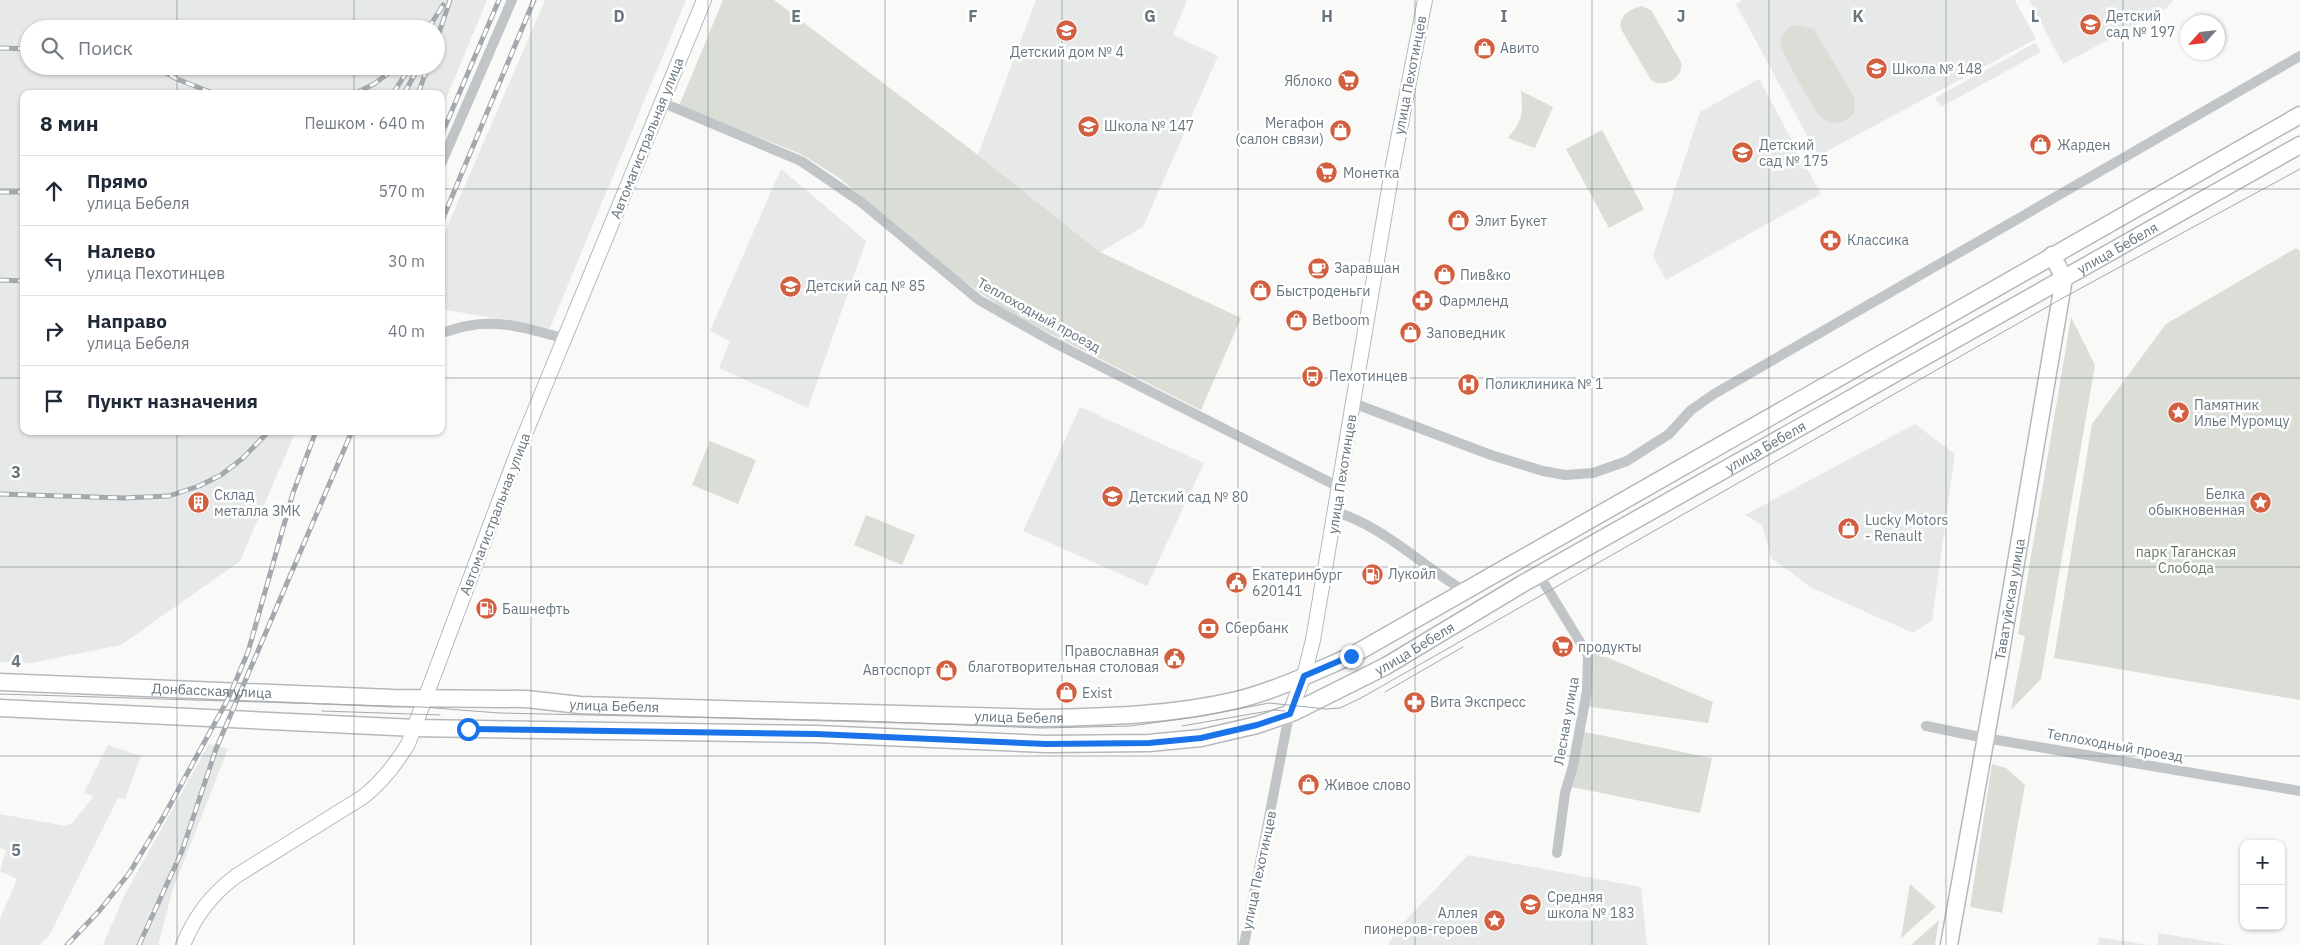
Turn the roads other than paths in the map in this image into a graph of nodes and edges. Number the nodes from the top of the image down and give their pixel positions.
1 (512, 0) edge
2 (704, 0) edge
3 (1425, 0) edge
4 (2300, 56) edge
5 (661, 102) junction
6 (2300, 114) edge
7 (2300, 145) edge
8 (445, 155) edge
9 (2052, 255) junction
10 (2064, 278) junction
11 (445, 332) edge
12 (566, 339) junction
13 (1353, 404) junction
14 (1340, 486) junction
15 (1336, 512) junction
16 (1539, 575) junction
17 (1466, 592) junction
18 (1304, 676) junction
19 (0, 682) edge
20 (425, 698) junction
21 (0, 708) edge
22 (1290, 714) junction
23 (1926, 726) dead end
24 (415, 728) junction
25 (1986, 738) junction
26 (2300, 791) edge
27 (1556, 853) dead end
28 (183, 945) edge
29 (1244, 945) edge
30 (1948, 945) edge

1 - 8 street
2 - 5 main road, Автомагистральная улица
3 - 13 main road, улица Пехотинцев
4 - 13 street
5 - 12 main road, Автомагистральная улица
5 - 14 street, Теплоходный проезд
6 - 9 main road, улица Бебеля
7 - 10 main road, улица Бебеля
9 - 10 main road
9 - 17 main road, улица Бебеля
10 - 16 main road, улица Бебеля
10 - 25 main road, Таватуйская улица
11 - 12 street
12 - 20 main road, Автомагистральная улица
13 - 14 main road, улица Пехотинцев
14 - 15 main road, улица Пехотинцев
15 - 17 street
15 - 18 main road, улица Пехотинцев
16 - 22 main road, улица Бебеля
16 - 27 street, Лесная улица
17 - 18 main road, улица Бебеля
18 - 20 main road, улица Бебеля
18 - 22 main road, улица Пехотинцев
19 - 20 main road, Донбасская улица
20 - 24 main road, Автомагистральная улица
21 - 24 main road, Донбасская улица
22 - 24 main road, улица Бебеля
22 - 29 street, улица Пехотинцев
23 - 25 street, Теплоходный проезд
24 - 28 main road, Автомагистральная улица
25 - 26 street, Теплоходный проезд
25 - 30 main road, Таватуйская улица

